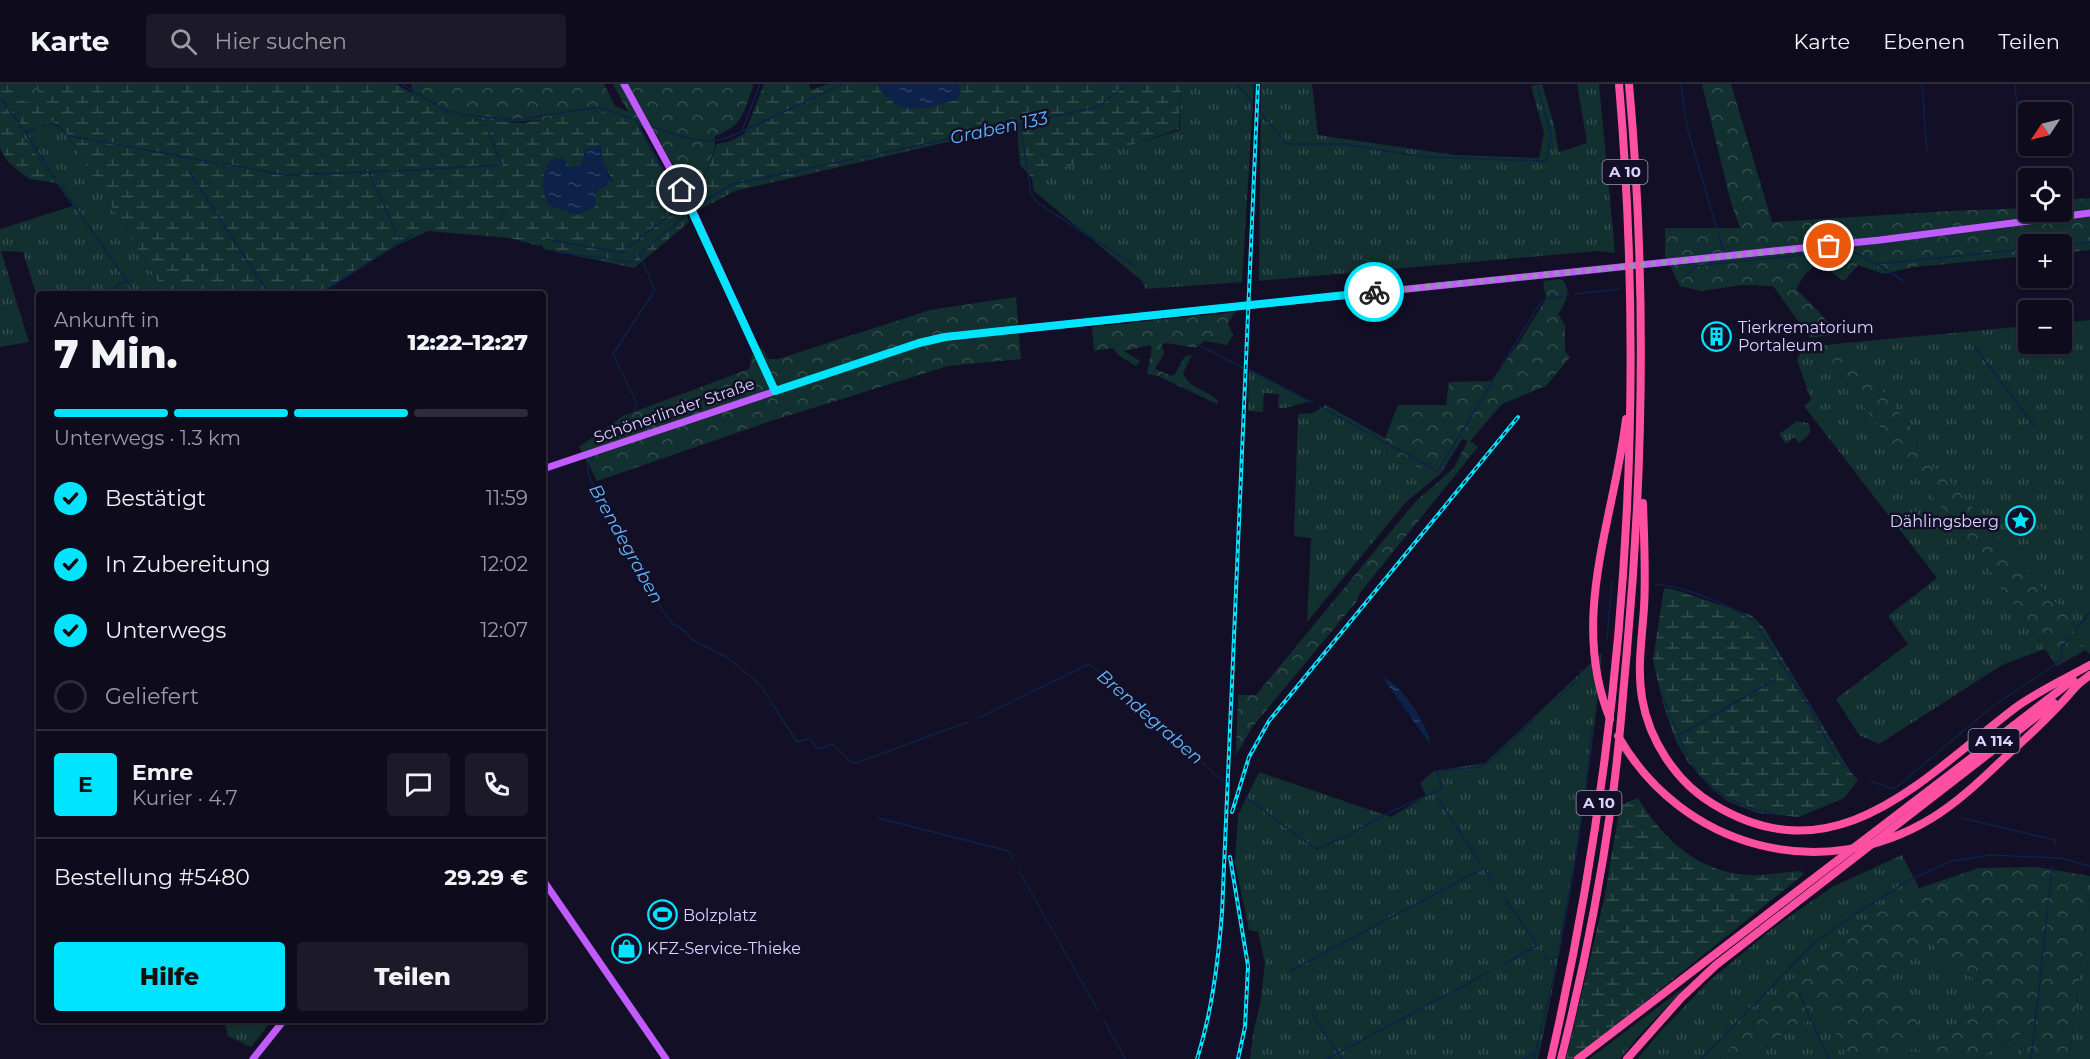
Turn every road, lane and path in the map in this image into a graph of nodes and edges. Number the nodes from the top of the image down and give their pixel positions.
1 (624, 84) edge
2 (1619, 84) edge
3 (1629, 84) edge
4 (2090, 213) edge
5 (1634, 259) junction
6 (1635, 273) junction
7 (775, 391) junction
8 (1632, 394) junction
9 (1639, 458) junction
10 (546, 468) edge
11 (2090, 666) edge
12 (2090, 675) edge
13 (2079, 683) junction
14 (546, 884) edge
15 (1715, 961) junction
16 (282, 1023) edge
17 (1581, 1057) edge
18 (253, 1059) edge
19 (666, 1059) edge
20 (1551, 1059) edge
21 (1561, 1059) edge
22 (1627, 1059) edge

1 - 7 main road
2 - 5 highway, A 10
3 - 5 highway, A 10
4 - 7 main road, Schönerlinder Straße
5 - 6 highway, A 10
6 - 8 highway, A 10
6 - 9 highway, A 10
7 - 10 main road, Schönerlinder Straße
8 - 13 highway
8 - 20 highway, A 10
9 - 11 highway
9 - 21 highway, A 10
11 - 15 highway, A 114
12 - 13 highway, A 114
13 - 15 highway, A 114
14 - 19 main road
15 - 17 highway
15 - 22 highway
16 - 18 main road

